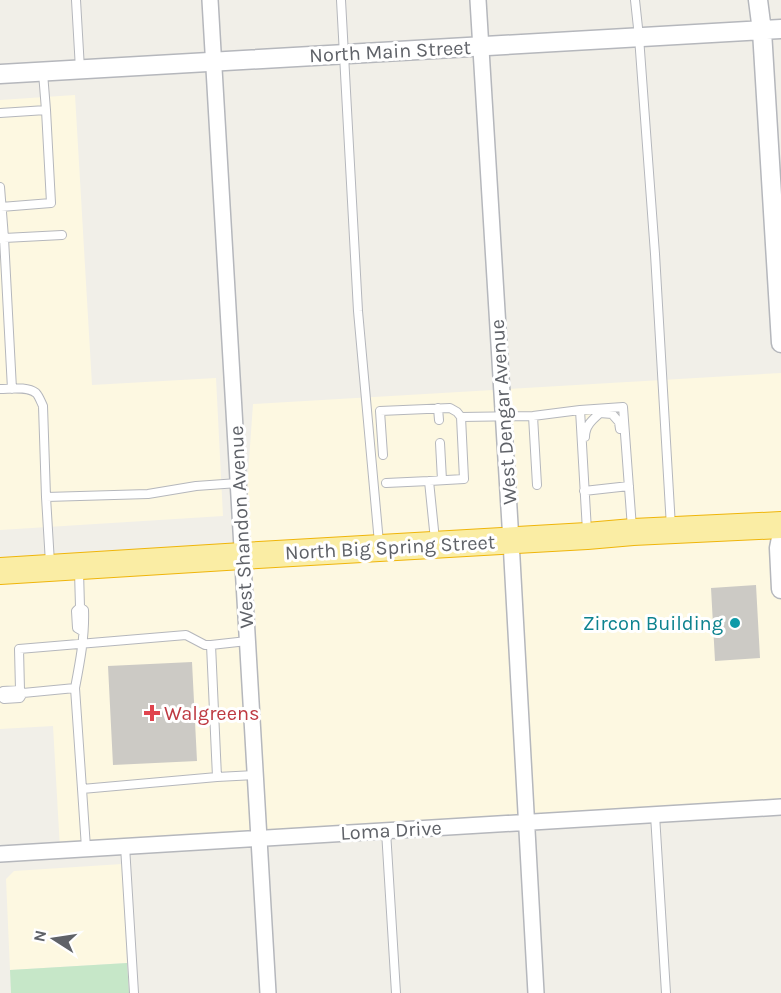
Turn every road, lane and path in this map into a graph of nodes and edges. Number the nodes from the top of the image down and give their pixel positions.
1 (76, 0) edge
2 (210, 0) edge
3 (341, 0) edge
4 (478, 0) edge
5 (635, 0) edge
6 (758, 0) edge
7 (781, 29) edge
8 (762, 30) junction
9 (639, 37) junction
10 (480, 46) junction
11 (344, 54) junction
12 (213, 61) junction
13 (80, 69) junction
14 (43, 71) junction
15 (0, 74) edge
16 (46, 110) junction
17 (0, 113) edge
18 (0, 187) edge
19 (1, 207) edge
20 (62, 235) dead end
21 (2, 238) edge
22 (781, 343) edge
23 (0, 389) edge
24 (12, 389) junction
25 (438, 408) junction
26 (580, 410) junction
27 (502, 416) junction
28 (533, 416) junction
29 (461, 417) junction
30 (439, 420) dead end
31 (440, 443) dead end
32 (383, 455) dead end
33 (627, 455) junction
34 (583, 471) junction
35 (442, 480) junction
36 (429, 481) junction
37 (238, 483) junction
38 (386, 483) dead end
39 (537, 485) dead end
40 (629, 486) junction
41 (584, 491) junction
42 (46, 496) junction
43 (781, 525) edge
44 (671, 531) junction
45 (633, 532) junction
46 (587, 536) junction
47 (781, 538) edge
48 (511, 540) junction
49 (435, 545) junction
50 (380, 548) junction
51 (242, 556) junction
52 (78, 567) junction
53 (51, 568) junction
54 (0, 572) edge
55 (781, 589) edge
56 (247, 641) junction
57 (82, 644) junction
58 (211, 645) junction
59 (75, 688) junction
60 (22, 692) junction
61 (0, 696) edge
62 (255, 775) junction
63 (217, 777) junction
64 (82, 789) junction
65 (781, 807) edge
66 (655, 815) junction
67 (526, 823) junction
68 (386, 831) junction
69 (259, 838) junction
70 (125, 846) junction
71 (86, 848) junction
72 (0, 854) edge
73 (134, 993) edge
74 (268, 993) edge
75 (396, 993) edge
76 (536, 993) edge
77 (666, 993) edge

1 - 13 lane
2 - 12 street, West Shandon Avenue
3 - 11 lane
4 - 10 street, West Dengar Avenue
5 - 9 lane
6 - 8 street
7 - 8 street, North Main Street
8 - 9 street, North Main Street
8 - 22 street
9 - 10 street, North Main Street
9 - 44 lane
10 - 11 street, North Main Street
10 - 27 street, West Dengar Avenue
11 - 12 street, North Main Street
11 - 50 lane
12 - 13 street, North Main Street
12 - 37 street, West Shandon Avenue
13 - 14 street, North Main Street
14 - 15 street, North Main Street
14 - 16 lane
16 - 17 lane
16 - 19 lane
18 - 19 lane
19 - 21 lane
20 - 21 lane
21 - 24 lane
23 - 24 lane
24 - 42 lane
25 - 29 lane
25 - 30 lane
25 - 32 lane
26 - 28 lane
26 - 33 lane
26 - 34 lane
27 - 28 lane
27 - 29 lane
27 - 48 street, West Dengar Avenue
28 - 39 lane
29 - 35 lane
31 - 35 lane
33 - 34 lane
33 - 40 lane
34 - 41 lane
35 - 36 lane
36 - 38 lane
36 - 49 lane
37 - 42 lane
37 - 51 street, West Shandon Avenue
40 - 41 lane
40 - 45 lane
41 - 46 lane
42 - 53 lane
43 - 44 highway, North Big Spring Street
44 - 45 highway, North Big Spring Street
45 - 46 highway, North Big Spring Street
46 - 48 highway, North Big Spring Street
47 - 55 street
48 - 49 highway, North Big Spring Street
48 - 67 street, West Dengar Avenue
49 - 50 highway, North Big Spring Street
50 - 51 highway, North Big Spring Street
51 - 52 highway, North Big Spring Street
51 - 56 street, West Shandon Avenue
52 - 53 highway, North Big Spring Street
52 - 57 lane
53 - 54 highway, North Big Spring Street
56 - 58 lane
56 - 62 street, West Shandon Avenue
57 - 58 lane
57 - 59 lane
57 - 60 lane
58 - 63 lane
59 - 60 lane
59 - 64 lane
60 - 61 lane
62 - 63 lane
62 - 69 street, West Shandon Avenue
63 - 64 lane
64 - 71 lane
65 - 66 street, Loma Drive
66 - 67 street, Loma Drive
66 - 77 lane
67 - 68 street, Loma Drive
67 - 76 street, West Dengar Avenue
68 - 69 street, Loma Drive
68 - 75 lane
69 - 70 street, Loma Drive
69 - 74 street, West Shandon Avenue
70 - 71 street, Loma Drive
70 - 73 lane
71 - 72 street, Loma Drive

